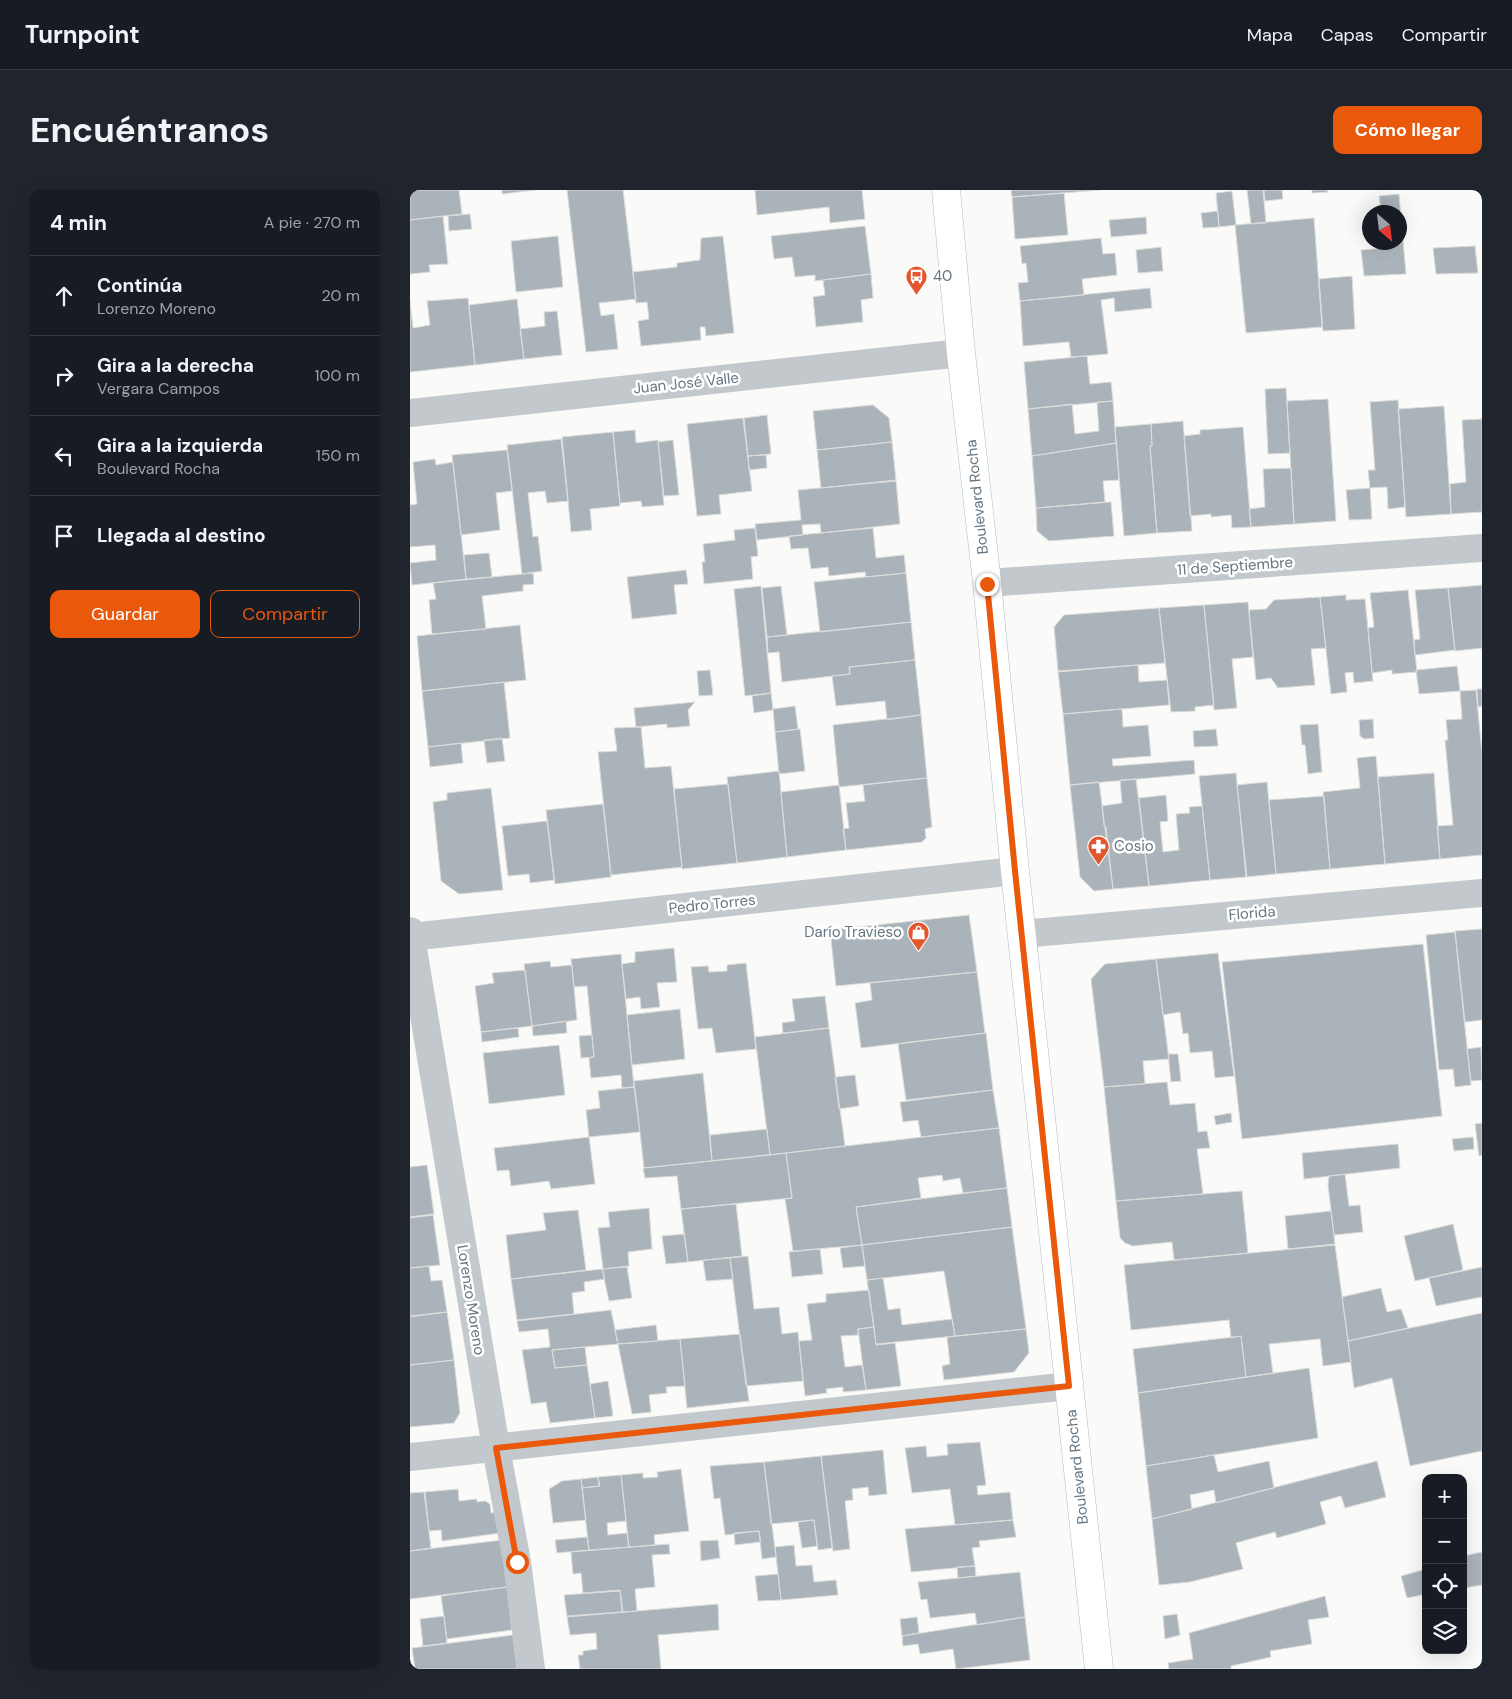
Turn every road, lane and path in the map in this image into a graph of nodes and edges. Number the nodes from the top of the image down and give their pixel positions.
1 (946, 190) edge
2 (961, 353) junction
3 (410, 414) edge
4 (1482, 548) edge
5 (987, 584) junction
6 (1015, 871) junction
7 (1482, 893) edge
8 (410, 931) edge
9 (1022, 934) junction
10 (410, 937) edge
11 (1069, 1386) junction
12 (496, 1448) junction
13 (410, 1458) edge
14 (531, 1669) edge
15 (1099, 1669) edge

1 - 2 main road, Boulevard Rocha
2 - 3 street, Juan José Valle
2 - 5 main road, Boulevard Rocha
4 - 5 street, 11 de Septiembre
5 - 6 main road, Boulevard Rocha
6 - 9 main road, Boulevard Rocha
6 - 10 street, Pedro Torres
7 - 9 street, Florida
8 - 10 street, Lorenzo Moreno
9 - 11 main road, Boulevard Rocha
10 - 12 street, Lorenzo Moreno
11 - 12 street
11 - 15 main road, Boulevard Rocha
12 - 13 street
12 - 14 street, Lorenzo Moreno

